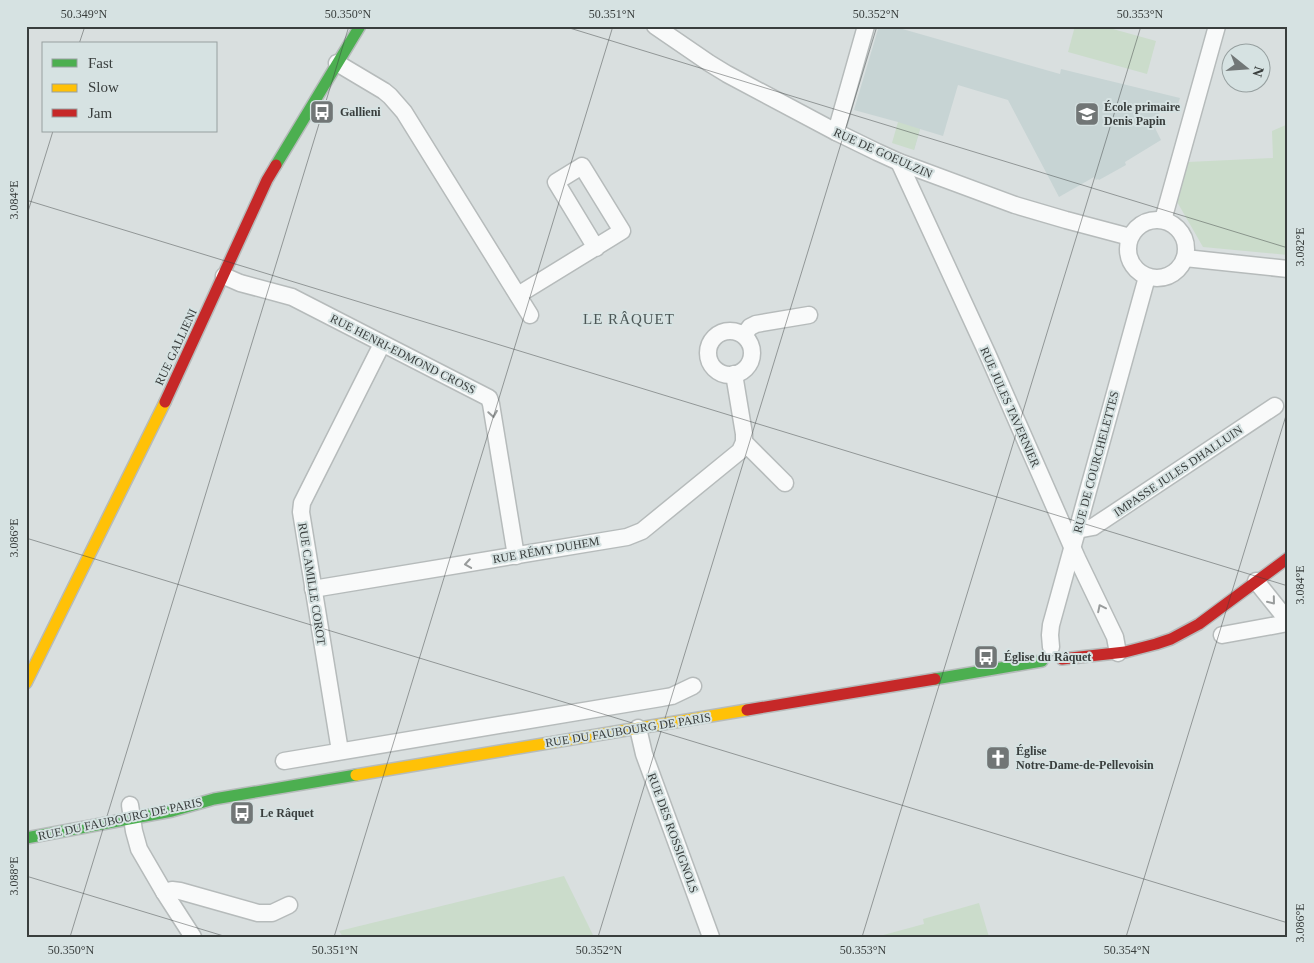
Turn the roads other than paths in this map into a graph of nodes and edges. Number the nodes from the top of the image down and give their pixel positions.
1 (360, 26) edge
2 (655, 26) edge
3 (866, 26) edge
4 (1217, 26) edge
5 (672, 32) edge
6 (337, 63) junction
7 (836, 132) junction
8 (898, 162) junction
9 (1164, 220) junction
10 (1130, 236) junction
11 (596, 248) junction
12 (1185, 258) junction
13 (1288, 269) edge
14 (224, 276) junction
15 (1147, 277) junction
16 (518, 295) junction
17 (530, 315) dead end
18 (809, 315) dead end
19 (744, 335) junction
20 (382, 344) junction
21 (734, 374) junction
22 (1275, 406) dead end
23 (744, 442) junction
24 (785, 483) dead end
25 (1077, 530) junction
26 (1073, 548) junction
27 (516, 556) junction
28 (1288, 558) edge
29 (1256, 581) junction
30 (313, 589) junction
31 (1288, 622) edge
32 (1222, 635) dead end
33 (1118, 653) junction
34 (1052, 660) junction
35 (26, 683) edge
36 (694, 686) dead end
37 (638, 728) junction
38 (340, 751) junction
39 (284, 761) dead end
40 (177, 798) dead end
41 (214, 799) junction
42 (129, 809) junction
43 (26, 838) edge
44 (164, 892) junction
45 (289, 905) dead end
46 (193, 937) edge
47 (711, 937) edge

1 - 6 main road, RUE GALLIENI
2 - 5 street, RUE DE GOEULZIN
3 - 7 street
4 - 9 street
5 - 7 street, RUE DE GOEULZIN
6 - 14 main road, RUE GALLIENI
6 - 16 street
7 - 8 street, RUE DE GOEULZIN
8 - 10 street, RUE DE GOEULZIN
8 - 26 street, RUE JULES TAVERNIER
9 - 10 street
9 - 12 street
10 - 15 street
11 - 11 street
11 - 16 street
12 - 13 street
12 - 15 street
14 - 20 street, RUE HENRI-EDMOND CROSS
14 - 35 main road, RUE GALLIENI
15 - 25 street, RUE DE COURCHELETTES
16 - 17 street
18 - 19 street
19 - 21 street
19 - 21 street
20 -> 27 street, RUE HENRI-EDMOND CROSS
20 - 30 street, RUE CAMILLE COROT
21 - 23 street
22 - 25 street, IMPASSE JULES DHALLUIN
23 - 24 street
23 - 27 street, RUE RÉMY DUHEM
25 - 26 street, RUE DE COURCHELETTES
33 -> 26 street, RUE JULES TAVERNIER
26 - 34 street, RUE DE COURCHELETTES
27 -> 30 street, RUE RÉMY DUHEM
28 - 29 main road, RUE DU FAUBOURG DE PARIS
29 -> 31 street
29 - 33 main road, RUE DU FAUBOURG DE PARIS
30 - 38 street, RUE CAMILLE COROT
31 - 32 street
33 - 34 main road, RUE DU FAUBOURG DE PARIS
34 - 37 main road, RUE DU FAUBOURG DE PARIS
36 - 38 street, RUE DU FAUBOURG DE PARIS
37 - 41 main road, RUE DU FAUBOURG DE PARIS
37 - 47 street, RUE DES ROSSIGNOLS
38 - 39 street, RUE DU FAUBOURG DE PARIS
40 - 41 main road, RUE DU FAUBOURG DE PARIS
41 - 42 main road, RUE DU FAUBOURG DE PARIS
42 - 43 main road, RUE DU FAUBOURG DE PARIS
42 - 44 street
44 - 45 street
44 - 46 street

